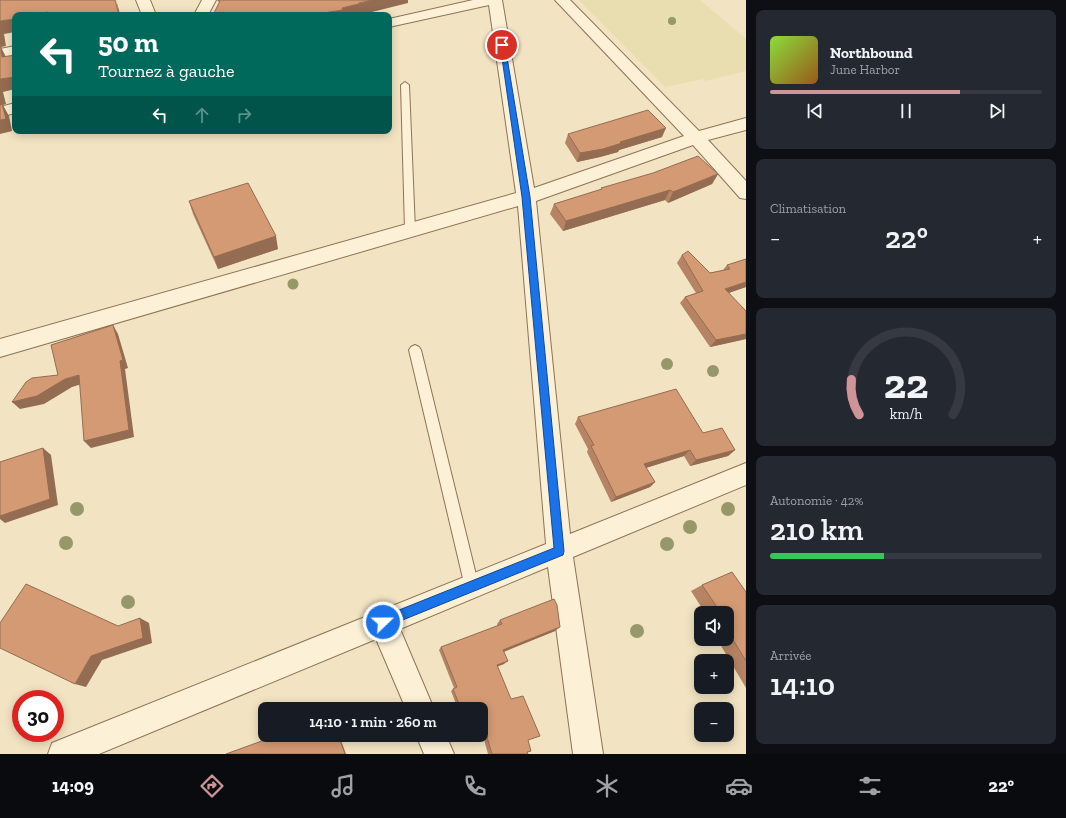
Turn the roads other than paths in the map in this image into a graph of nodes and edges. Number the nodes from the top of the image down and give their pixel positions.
1 (143, 0) edge
2 (209, 0) edge
3 (492, 0) edge
4 (495, 0) edge
5 (562, 0) edge
6 (147, 12) edge
7 (203, 12) edge
8 (392, 22) edge
9 (12, 52) edge
10 (0, 54) edge
11 (405, 86) dead end
12 (12, 109) edge
13 (0, 112) edge
14 (746, 124) edge
15 (696, 138) junction
16 (746, 193) edge
17 (526, 197) junction
18 (410, 230) junction
19 (0, 348) edge
20 (415, 350) dead end
21 (746, 474) edge
22 (559, 551) junction
23 (472, 587) junction
24 (383, 622) junction
25 (417, 702) edge
26 (434, 742) edge
27 (62, 754) edge
28 (439, 754) edge
29 (588, 754) edge

1 - 6 street
2 - 7 street
3 - 8 street
4 - 17 street
5 - 15 street
9 - 10 street
11 - 18 lane
12 - 13 street
14 - 15 street
15 - 16 street
15 - 17 street
17 - 18 street
17 - 22 street
18 - 19 street
20 - 23 lane
21 - 22 street
22 - 23 street
22 - 29 street
23 - 24 street
24 - 25 street
24 - 27 street
26 - 28 street

